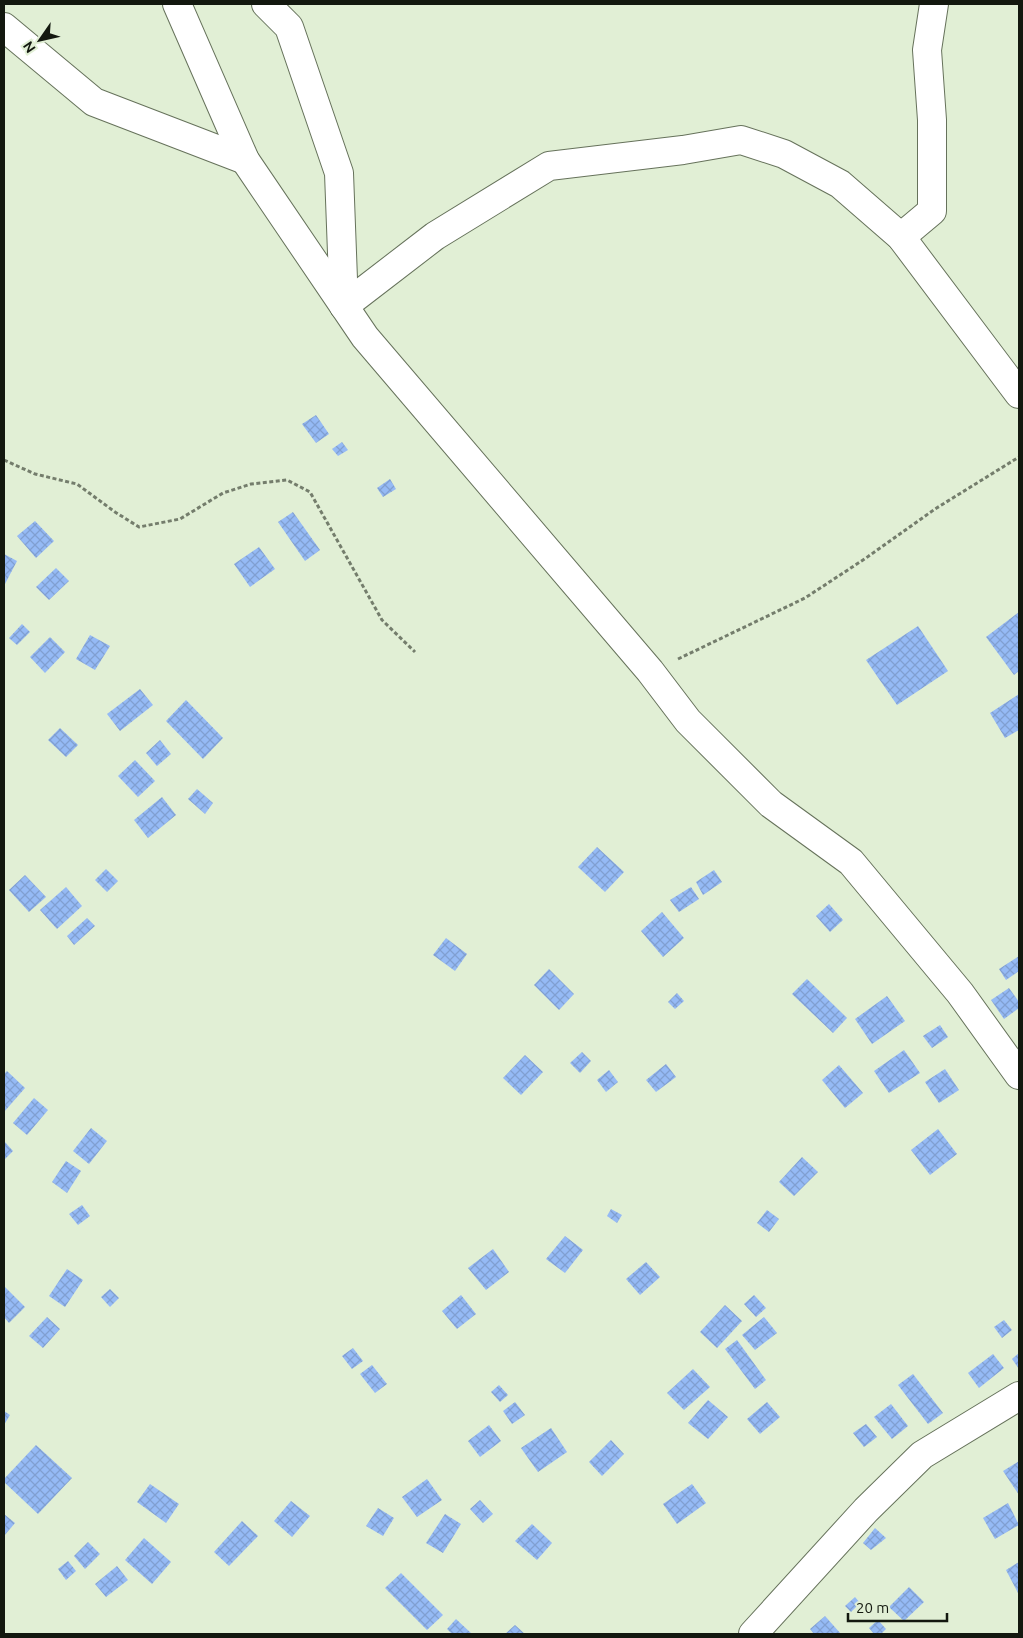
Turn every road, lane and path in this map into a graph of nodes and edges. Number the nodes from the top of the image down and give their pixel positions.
1 (176, 4) edge
2 (266, 4) edge
3 (934, 4) edge
4 (4, 27) edge
5 (245, 160) junction
6 (901, 237) junction
7 (344, 306) junction
8 (1019, 394) edge
9 (1019, 457) edge
10 (4, 460) edge
11 (415, 652) dead end
12 (650, 671) junction
13 (1019, 1075) edge
14 (1019, 1396) edge
15 (753, 1634) edge

1 - 5 street
2 - 7 street
3 - 6 street
4 - 5 street
5 - 7 street
6 - 7 street
6 - 8 street
7 - 12 street
9 - 12 path
10 - 11 path
12 - 13 street
14 - 15 street

